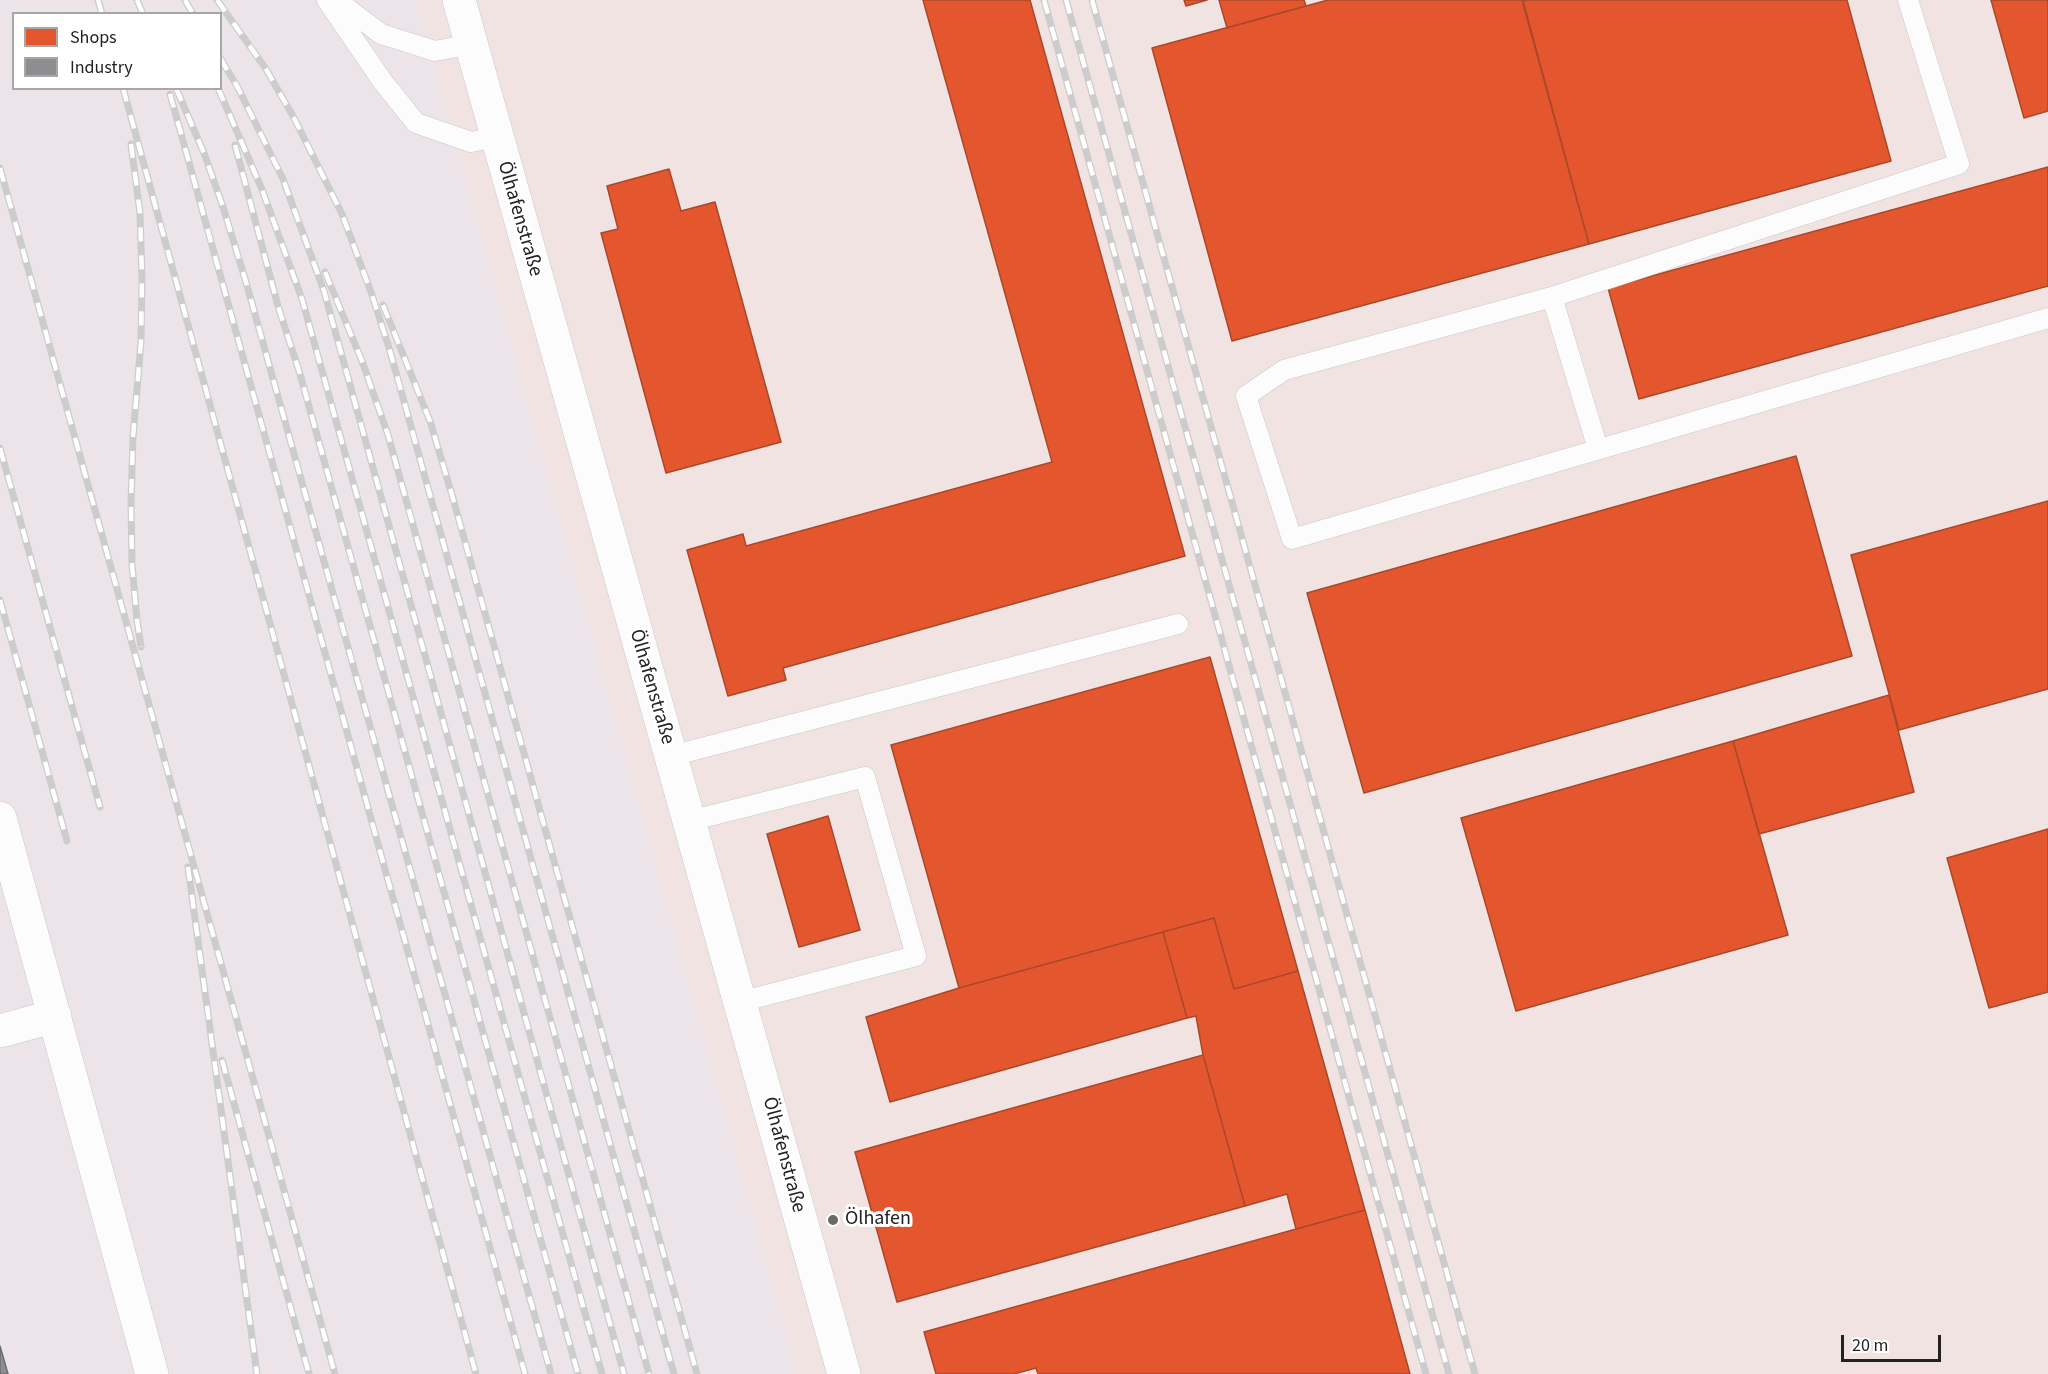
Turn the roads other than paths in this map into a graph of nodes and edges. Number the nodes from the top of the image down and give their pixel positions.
1 (327, 0) edge
2 (336, 0) edge
3 (459, 0) edge
4 (1908, 0) edge
5 (471, 44) junction
6 (496, 137) junction
7 (1552, 297) junction
8 (2048, 318) edge
9 (1598, 449) junction
10 (1178, 624) dead end
11 (671, 756) junction
12 (0, 818) edge
13 (689, 821) junction
14 (740, 1002) junction
15 (55, 1016) junction
16 (0, 1031) edge
17 (153, 1374) edge
18 (844, 1374) edge

1 - 6 lane
2 - 5 lane
3 - 5 street, Ölhafenstraße
4 - 7 lane
5 - 6 street, Ölhafenstraße
6 - 11 street, Ölhafenstraße
7 - 9 lane
7 - 9 lane
8 - 9 lane
10 - 11 lane
11 - 13 street, Ölhafenstraße
12 - 15 street
13 - 14 street, Ölhafenstraße
13 - 14 lane
14 - 18 street, Ölhafenstraße
15 - 16 street
15 - 17 street

